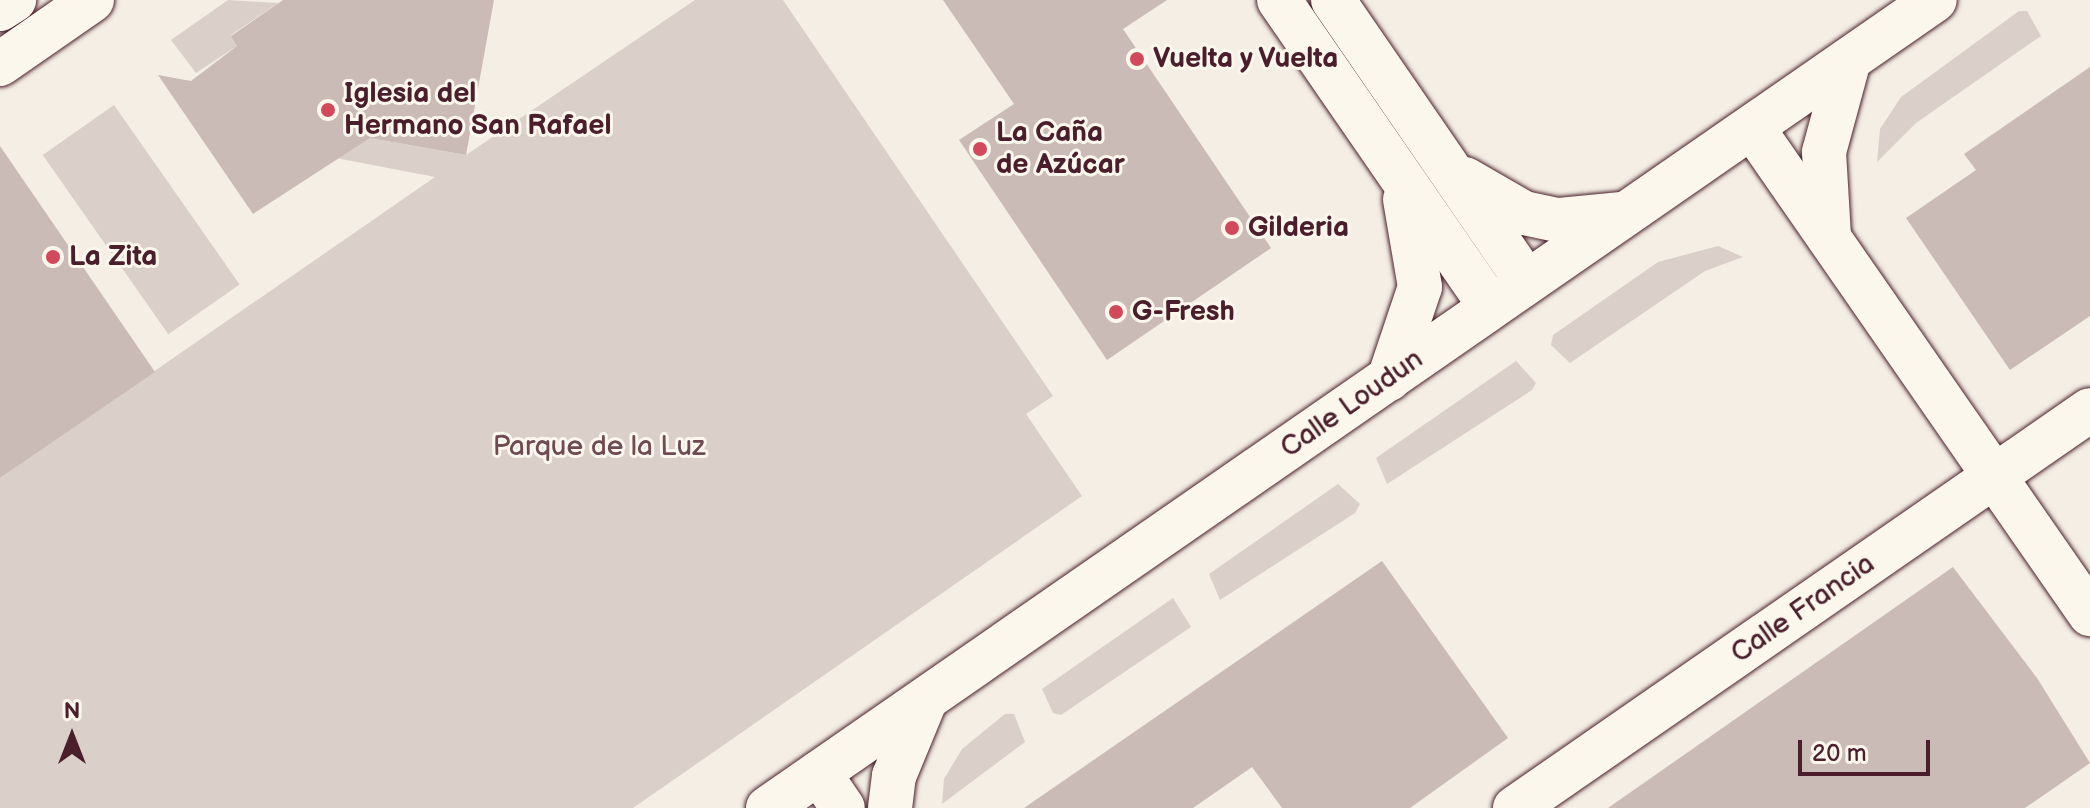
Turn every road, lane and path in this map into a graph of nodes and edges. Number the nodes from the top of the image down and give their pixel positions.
1 (14, 0) edge
2 (92, 0) edge
3 (1279, 0) edge
4 (1333, 0) edge
5 (1935, 0) edge
6 (0, 9) edge
7 (1874, 33) edge
8 (0, 64) edge
9 (1752, 127) junction
10 (1431, 142) junction
11 (1391, 163) junction
12 (1627, 213) junction
13 (1830, 238) junction
14 (1527, 282) junction
15 (1491, 307) junction
16 (1389, 379) junction
17 (2090, 410) edge
18 (1994, 476) junction
19 (2090, 614) edge
20 (925, 699) junction
21 (819, 773) junction
22 (768, 808) edge
23 (843, 808) edge
24 (890, 808) edge
25 (1515, 808) edge

1 - 6 street
2 - 8 street
3 - 11 street
4 - 10 street
5 - 7 street, Calle Loudun
7 - 9 street, Calle Loudun
7 - 13 street
9 - 12 street, Calle Loudun
9 - 13 street
10 - 12 street
10 - 14 street
11 - 15 street
11 - 16 street
12 - 14 street, Calle Loudun
13 - 18 street
14 - 15 street, Calle Loudun
15 - 16 street, Calle Loudun
16 - 20 street, Calle Loudun
17 - 18 street, Calle Francia
18 - 19 street
18 - 25 street, Calle Francia
20 - 21 street, Calle Loudun
20 - 24 street
21 - 22 street, Calle Loudun
21 - 23 street

